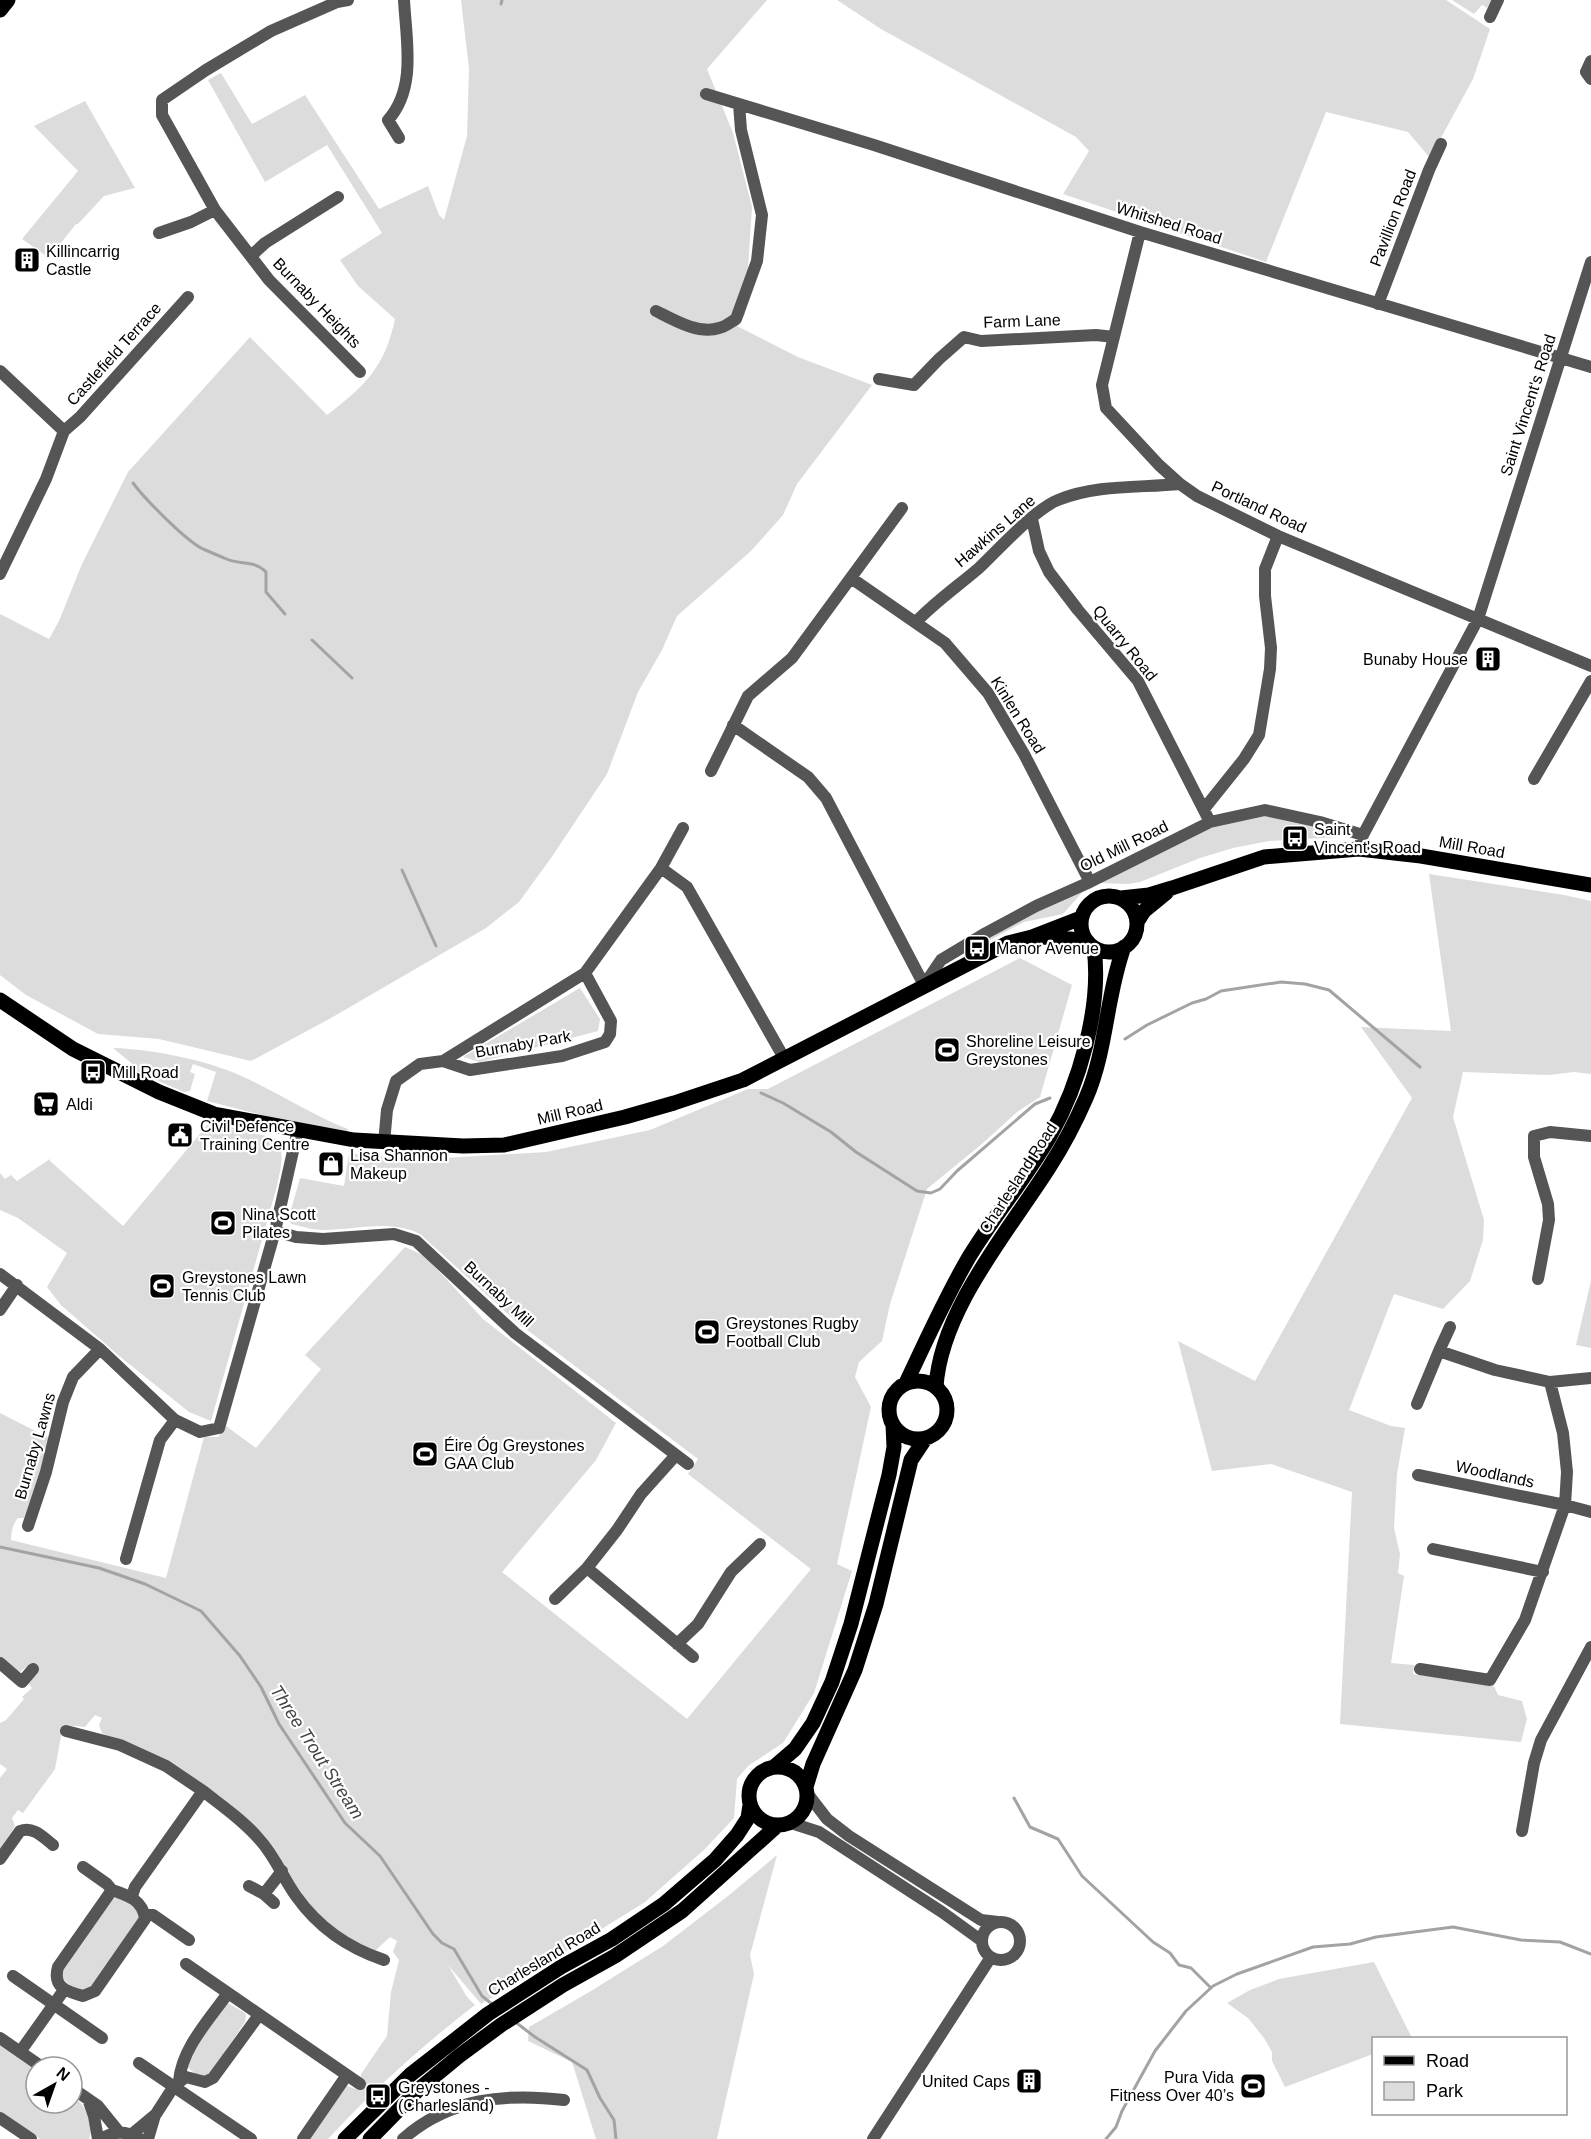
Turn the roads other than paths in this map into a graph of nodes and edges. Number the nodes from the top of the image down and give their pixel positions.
1 (8, 0) edge
2 (348, 0) edge
3 (404, 0) edge
4 (1498, 0) edge
5 (0, 10) edge
6 (1490, 17) dead end
7 (1591, 61) edge
8 (1591, 79) edge
9 (706, 94) dead end
10 (740, 104) junction
11 (399, 138) dead end
12 (1441, 144) dead end
13 (338, 197) dead end
14 (215, 210) junction
15 (1140, 232) junction
16 (159, 233) dead end
17 (251, 256) junction
18 (1591, 262) edge
19 (188, 297) dead end
20 (1378, 304) junction
21 (656, 311) dead end
22 (1114, 337) junction
23 (1561, 358) junction
24 (1591, 367) edge
25 (0, 371) edge
26 (360, 372) dead end
27 (879, 379) dead end
28 (64, 431) junction
29 (1180, 484) junction
30 (902, 508) dead end
31 (1032, 519) junction
32 (1278, 536) junction
33 (0, 574) edge
34 (851, 578) junction
35 (1478, 619) junction
36 (916, 622) junction
37 (1591, 666) edge
38 (1591, 681) edge
39 (733, 725) junction
40 (711, 771) dead end
41 (1534, 779) dead end
42 (1204, 809) junction
43 (1210, 822) junction
44 (683, 828) dead end
45 (1361, 842) junction
46 (661, 868) junction
47 (1090, 882) junction
48 (1591, 885) edge
49 (1172, 888) junction
50 (1120, 898) junction
51 (1081, 918) junction
52 (1137, 922) junction
53 (1032, 937) junction
54 (1091, 945) junction
55 (1124, 947) junction
56 (585, 973) junction
57 (924, 985) junction
58 (0, 1000) edge
59 (784, 1058) junction
60 (443, 1060) junction
61 (298, 1129) junction
62 (1591, 1136) edge
63 (384, 1143) junction
64 (275, 1231) junction
65 (0, 1274) edge
66 (1538, 1279) dead end
67 (17, 1285) junction
68 (0, 1310) edge
69 (1450, 1327) dead end
70 (100, 1349) junction
71 (1439, 1350) junction
72 (1591, 1378) edge
73 (1550, 1382) junction
74 (906, 1383) junction
75 (936, 1387) junction
76 (1417, 1404) dead end
77 (175, 1420) junction
78 (892, 1425) junction
79 (925, 1439) junction
80 (676, 1455) junction
81 (688, 1464) dead end
82 (1418, 1475) dead end
83 (1565, 1505) junction
84 (1591, 1512) edge
85 (28, 1526) dead end
86 (760, 1544) dead end
87 (1433, 1549) dead end
88 (126, 1559) dead end
89 (587, 1568) junction
90 (1542, 1572) junction
91 (555, 1599) dead end
92 (677, 1644) junction
93 (1591, 1647) edge
94 (693, 1657) dead end
95 (0, 1663) edge
96 (33, 1669) dead end
97 (1420, 1669) dead end
98 (66, 1731) dead end
99 (774, 1767) junction
100 (806, 1790) junction
101 (203, 1791) junction
102 (750, 1804) junction
103 (785, 1824) junction
104 (1522, 1831) dead end
105 (53, 1845) dead end
106 (0, 1859) edge
107 (83, 1867) dead end
108 (282, 1871) junction
109 (249, 1886) dead end
110 (111, 1890) junction
111 (264, 1894) junction
112 (132, 1896) junction
113 (274, 1903) dead end
114 (144, 1915) junction
115 (998, 1922) junction
116 (189, 1940) dead end
117 (982, 1941) junction
118 (991, 1957) junction
119 (384, 1960) dead end
120 (186, 1964) dead end
121 (13, 1976) dead end
122 (64, 1990) junction
123 (228, 1993) junction
124 (53, 2005) junction
125 (259, 2014) junction
126 (0, 2038) edge
127 (102, 2038) dead end
128 (20, 2052) junction
129 (24, 2055) edge
130 (139, 2063) dead end
131 (347, 2075) junction
132 (176, 2083) junction
133 (360, 2084) dead end
134 (84, 2096) edge
135 (88, 2099) junction
136 (564, 2100) dead end
137 (156, 2114) junction
138 (0, 2118) edge
139 (130, 2135) edge
140 (31, 2139) edge
141 (100, 2139) edge
142 (148, 2139) edge
143 (250, 2139) edge
144 (303, 2139) edge
145 (345, 2139) edge
146 (370, 2139) edge
147 (404, 2139) edge
148 (873, 2139) edge

1 - 5 main road
2 - 14 street, Burnaby Heights
3 - 11 street
4 - 6 street
7 - 8 street
9 - 10 street, Whitshed Road
10 - 15 street, Whitshed Road
10 - 21 street
12 - 20 street, Pavillion Road
13 - 17 street, Burnaby Heights
14 - 16 street
14 - 17 street, Burnaby Heights
15 - 20 street, Whitshed Road
15 - 22 street, Portland Road
17 - 26 street, Burnaby Heights
18 - 23 street, Saint Vincent's Road
19 - 28 street, Castlefield Terrace
20 - 23 street, Whitshed Road
22 - 27 street, Farm Lane
22 - 29 street, Portland Road
23 - 24 street, Whitshed Road
23 - 35 street, Saint Vincent's Road
25 - 28 street
28 - 33 street
29 - 31 street, Hawkins Lane
29 - 32 street, Portland Road
30 - 34 street
31 - 36 street, Hawkins Lane
31 - 42 street, Quarry Road
32 - 35 street, Portland Road
32 - 42 street
34 - 36 street, Kinlen Road
34 - 39 street
35 - 37 street, Portland Road
35 - 45 street, Saint Vincent's Road
36 - 47 street, Kinlen Road
38 - 41 street
39 - 40 street
39 - 57 street
42 - 43 street, Quarry Road
43 - 45 street, Old Mill Road
43 - 47 street, Old Mill Road
44 - 46 street, Burnaby Park
45 - 48 main road, Mill Road
45 - 49 main road, Mill Road
46 - 56 street, Burnaby Park
46 - 59 street
47 - 57 street, Old Mill Road
49 - 50 main road, Mill Road
49 - 52 main road, Mill Road
50 - 51 main road
50 - 52 main road
51 - 53 main road, Mill Road
51 - 54 main road
52 - 55 main road
53 - 54 main road, Mill Road
53 - 57 main road, Mill Road
54 - 55 main road
54 - 74 main road, Charlesland Road
55 - 75 main road, Charlesland Road
56 - 60 street, Burnaby Park
56 - 60 street, Burnaby Park
57 - 59 main road, Mill Road
58 - 61 main road, Mill Road
59 - 63 main road, Mill Road
60 - 63 street, Burnaby Park
61 - 63 main road, Mill Road
61 - 64 street
62 - 66 street
64 - 77 street
64 - 80 street, Burnaby Mill
65 - 67 street
67 - 68 street
67 - 70 street
69 - 71 street
70 - 77 street
70 - 85 street, Burnaby Lawns
71 - 73 street
71 - 76 street
72 - 73 street
73 - 83 street
74 - 75 main road
74 - 78 main road
75 - 79 main road
77 - 88 street
78 - 79 main road
78 - 99 main road
79 - 100 main road
80 - 81 street, Burnaby Mill
80 - 89 street
82 - 83 street, Woodlands
83 - 84 street, Woodlands
83 - 90 street
86 - 92 street
87 - 90 street
89 - 91 street
89 - 92 street
90 - 97 street
92 - 94 street
93 - 104 street
95 - 96 street
98 - 101 street
99 - 100 main road
99 - 102 main road
100 - 103 main road
100 - 115 street
101 - 108 street
101 - 112 street
102 - 103 main road
102 - 145 main road, Charlesland Road
103 - 117 street
103 - 146 main road, Charlesland Road
105 - 106 street
107 - 110 street
108 - 111 street
108 - 119 street
109 - 111 street
110 - 112 street
110 - 122 street
111 - 113 street
112 - 114 street
114 - 116 street
114 - 122 street
115 - 117 street
115 - 118 street
117 - 118 street
118 - 148 street
120 - 123 street
121 - 124 street
122 - 124 street
123 - 125 street
123 - 132 street
124 - 127 street
124 - 128 street
125 - 131 street
125 - 132 street
126 - 128 street
128 - 129 street
130 - 132 street
131 - 133 street
131 - 144 street
132 - 137 street
132 - 143 street
134 - 135 street
135 - 139 street
135 - 141 street
136 - 147 street
137 - 139 street
137 - 142 street
138 - 140 street
139 - 141 street

